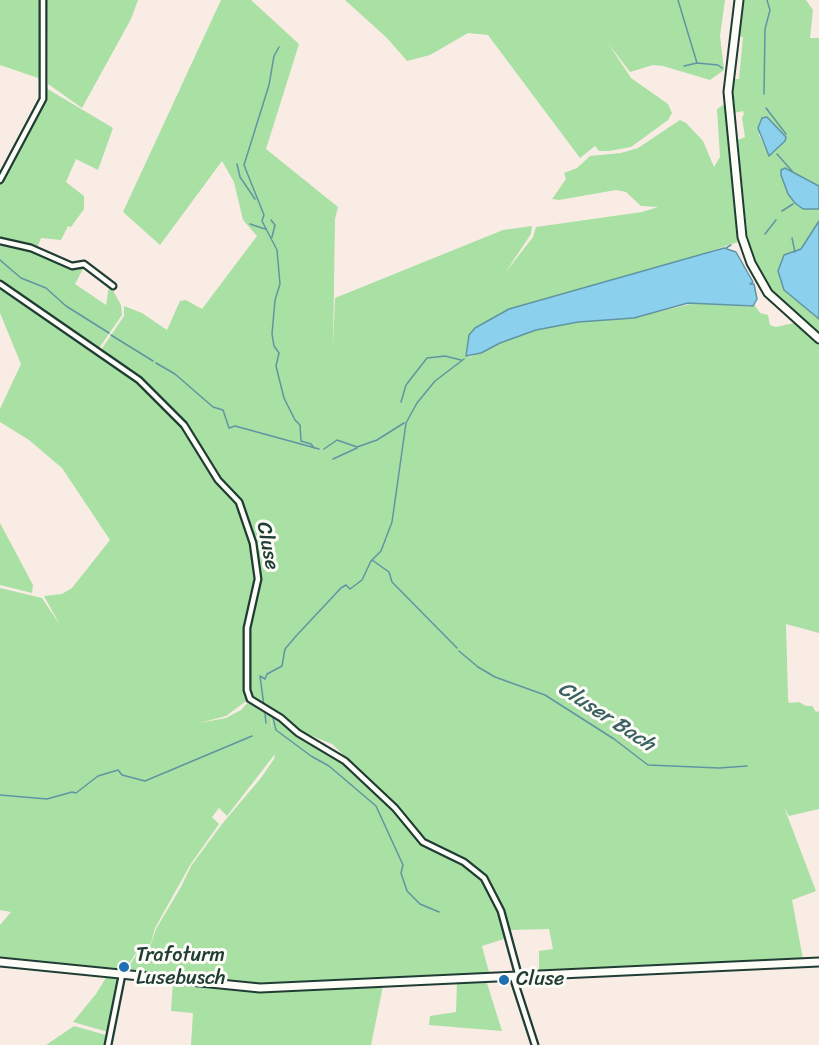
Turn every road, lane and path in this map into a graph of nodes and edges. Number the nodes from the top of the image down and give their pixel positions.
1 (43, 0) edge
2 (739, 0) edge
3 (0, 180) edge
4 (0, 241) edge
5 (0, 284) edge
6 (112, 285) dead end
7 (819, 339) edge
8 (0, 962) edge
9 (819, 962) edge
10 (122, 975) junction
11 (516, 977) junction
12 (108, 1045) edge
13 (535, 1045) edge

1 - 3 street
2 - 7 main road
4 - 6 street
5 - 11 street, Cluse
8 - 10 main road
9 - 11 main road
10 - 11 main road
10 - 12 street
11 - 13 street

